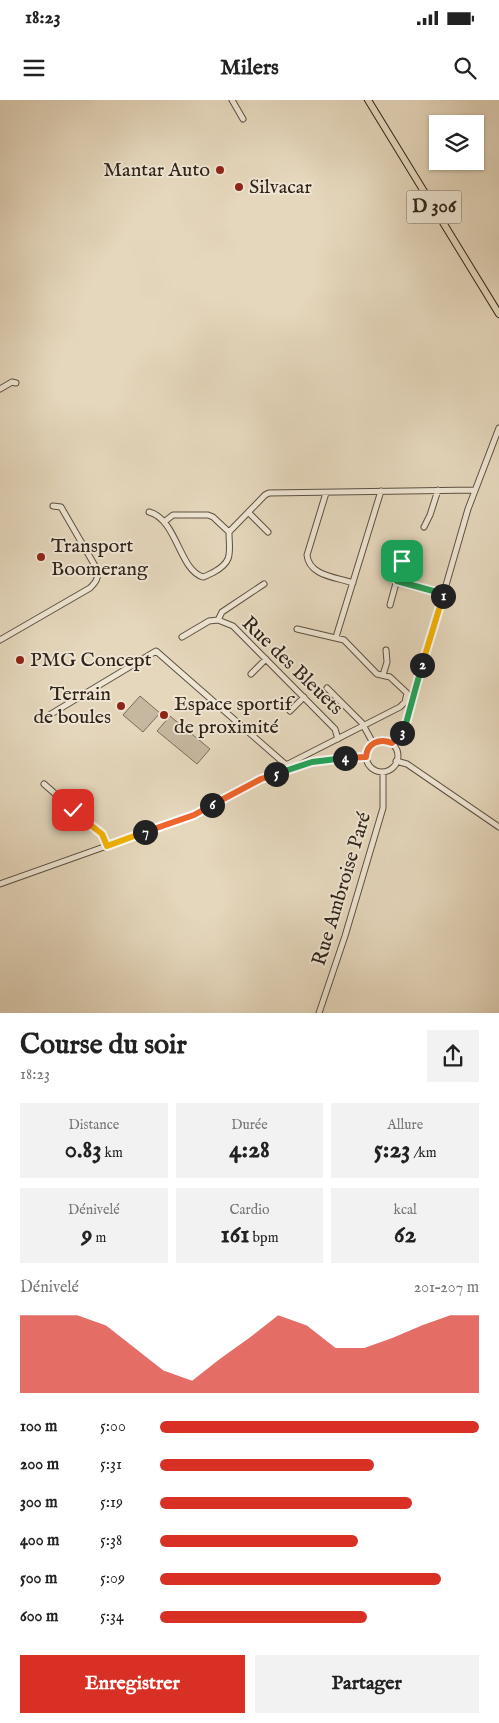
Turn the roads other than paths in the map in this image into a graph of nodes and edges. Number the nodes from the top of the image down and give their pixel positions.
1 (232, 100) edge
2 (368, 100) edge
3 (243, 119) dead end
4 (499, 314) edge
5 (16, 383) dead end
6 (0, 389) edge
7 (499, 428) edge
8 (438, 490) junction
9 (475, 490) junction
10 (381, 491) junction
11 (326, 493) junction
12 (53, 506) dead end
13 (149, 512) dead end
14 (249, 513) junction
15 (164, 522) junction
16 (424, 527) dead end
17 (229, 532) junction
18 (268, 532) dead end
19 (402, 561) dead end
20 (397, 581) junction
21 (353, 582) junction
22 (264, 584) dead end
23 (444, 594) junction
24 (390, 605) dead end
25 (218, 620) junction
26 (297, 629) dead end
27 (182, 637) dead end
28 (336, 637) junction
29 (0, 640) edge
30 (386, 650) dead end
31 (266, 659) junction
32 (251, 674) dead end
33 (383, 675) junction
34 (327, 688) dead end
35 (304, 697) junction
36 (290, 711) dead end
37 (51, 714) dead end
38 (364, 726) junction
39 (338, 739) junction
40 (373, 743) junction
41 (392, 743) junction
42 (366, 757) junction
43 (396, 761) junction
44 (383, 772) junction
45 (44, 784) dead end
46 (499, 827) edge
47 (107, 846) junction
48 (0, 884) edge
49 (319, 1013) edge

1 - 3 street
2 - 4 main road, D 306
5 - 6 street
7 - 9 street
8 - 9 street
8 - 10 street
8 - 16 street
9 - 23 street
10 - 11 street
10 - 21 street
11 - 14 street
11 - 21 street
12 - 29 street
13 - 15 street
14 - 17 street
14 - 18 street
15 - 17 street
15 - 17 street
19 - 20 street
20 - 23 street
20 - 24 street
21 - 28 street
22 - 25 street, Rue des Bleuets
23 - 41 street
25 - 27 street, Rue des Bleuets
25 - 31 street, Rue des Bleuets
26 - 28 street
28 - 33 street
30 - 33 street
31 - 32 street
31 - 35 street, Rue des Bleuets
33 - 38 street
34 - 38 street
35 - 36 street
35 - 39 street, Rue des Bleuets
37 - 39 street
38 - 39 street
38 - 40 street
40 - 41 street
40 - 42 street
41 - 43 street
42 - 44 street
42 - 47 street
43 - 44 street
43 - 46 street
44 - 49 street, Rue Ambroise Paré
45 - 47 street
47 - 48 street

